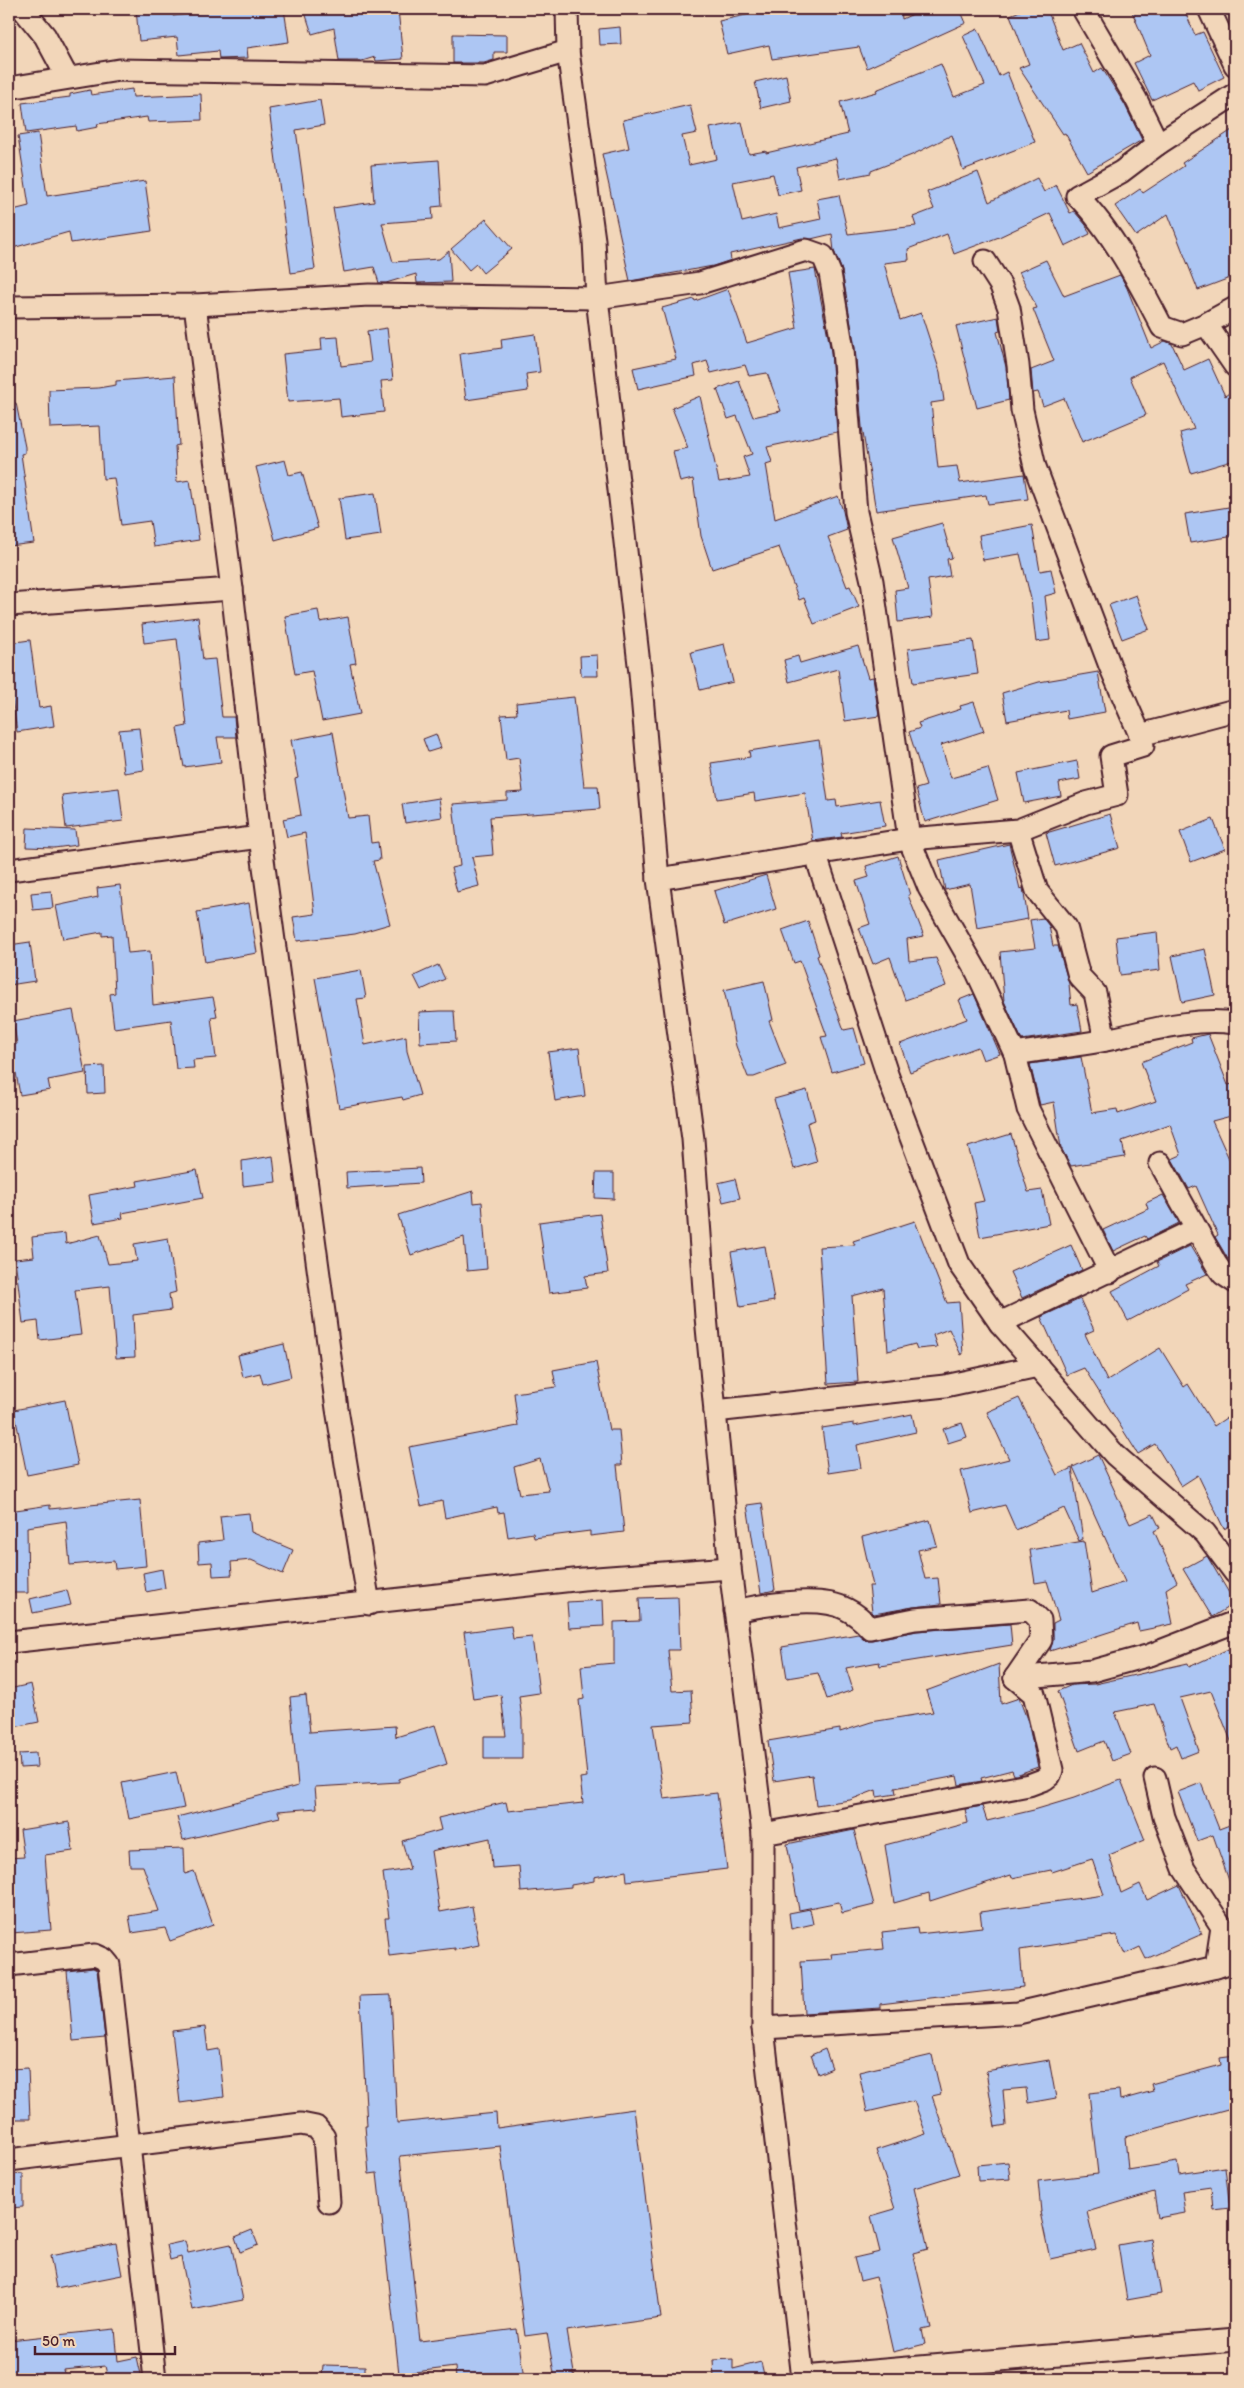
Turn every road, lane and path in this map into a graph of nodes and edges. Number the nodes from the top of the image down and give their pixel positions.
1 (23, 9) edge
2 (567, 9) edge
3 (1083, 9) edge
4 (1209, 9) edge
5 (568, 52) junction
6 (1235, 65) edge
7 (67, 77) junction
8 (9, 88) edge
9 (1235, 94) edge
10 (1158, 144) junction
11 (985, 261) dead end
12 (597, 298) junction
13 (195, 305) junction
14 (9, 307) edge
15 (1235, 308) edge
16 (1206, 324) junction
17 (1235, 366) edge
18 (232, 589) junction
19 (9, 605) edge
20 (1235, 710) edge
21 (1140, 735) junction
22 (1018, 830) junction
23 (260, 837) junction
24 (909, 839) junction
25 (815, 853) junction
26 (9, 870) edge
27 (658, 878) junction
28 (1235, 1023) edge
29 (1105, 1040) junction
30 (1015, 1054) junction
31 (1160, 1163) dead end
32 (1196, 1229) junction
33 (1110, 1272) junction
34 (1235, 1282) edge
35 (1000, 1323) junction
36 (1038, 1366) junction
37 (715, 1411) junction
38 (730, 1568) junction
39 (1235, 1573) edge
40 (369, 1604) junction
41 (735, 1611) junction
42 (1235, 1622) edge
43 (9, 1642) edge
44 (1015, 1678) junction
45 (1156, 1778) dead end
46 (763, 1834) junction
47 (1226, 1964) edge
48 (9, 1965) edge
49 (763, 2028) junction
50 (129, 2145) junction
51 (9, 2160) edge
52 (329, 2202) dead end
53 (1235, 2340) edge
54 (803, 2378) edge
55 (155, 2379) edge

1 - 7 street
2 - 5 street
3 - 10 street
4 - 6 street
5 - 7 street
5 - 12 street
7 - 8 street
9 - 10 street
10 - 16 street
11 - 21 street
12 - 13 street
12 - 24 street
12 - 27 street
13 - 14 street
13 - 18 street
15 - 16 street
16 - 17 street
18 - 19 street
18 - 23 street
20 - 21 street
21 - 22 street
22 - 24 street
22 - 29 street
23 - 26 street
23 - 40 street
24 - 25 street
24 - 30 street
25 - 27 street
25 - 35 street
27 - 37 street
28 - 29 street
29 - 30 street
30 - 33 street
31 - 32 street
32 - 33 street
32 - 34 street
33 - 35 street
35 - 36 street
36 - 37 street
36 - 39 street
37 - 38 street
38 - 40 street
38 - 41 street
40 - 43 street
41 - 44 street
41 - 46 street
42 - 44 street
44 - 46 street
45 - 47 street
46 - 49 street
47 - 49 street
48 - 50 street
49 - 54 street
50 - 51 street
50 - 52 street
50 - 55 street
53 - 54 street

